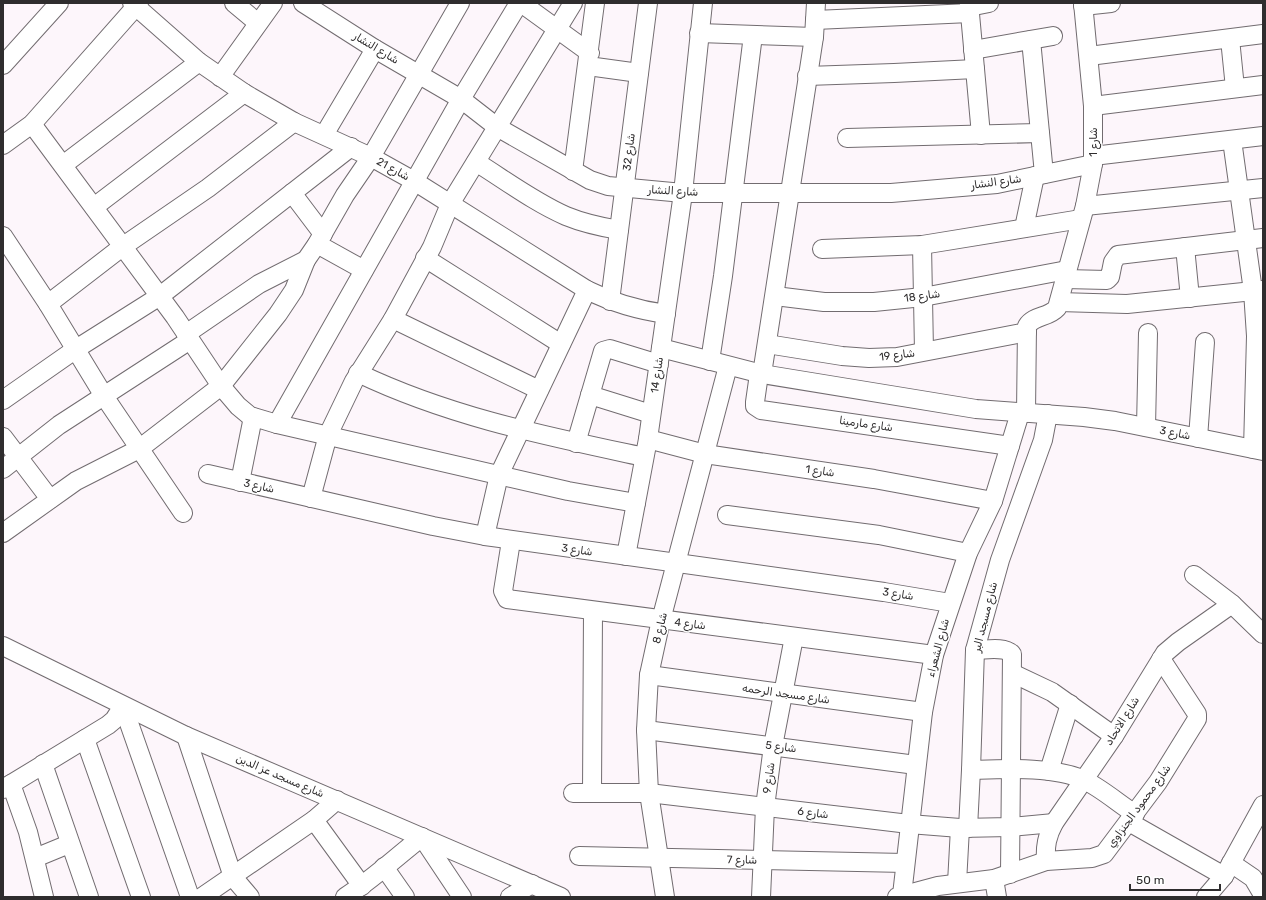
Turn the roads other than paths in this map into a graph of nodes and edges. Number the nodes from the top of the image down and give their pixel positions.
1 (59, 3) edge
2 (234, 3) edge
3 (273, 3) edge
4 (303, 3) edge
5 (460, 3) edge
6 (520, 3) edge
7 (573, 3) edge
8 (596, 3) edge
9 (648, 3) edge
10 (703, 3) edge
11 (989, 3) edge
12 (1111, 3) edge
13 (136, 4) edge
14 (1083, 5) edge
15 (969, 8) edge
16 (815, 20) edge
17 (258, 23) junction
18 (558, 28) junction
19 (699, 33) junction
20 (1263, 34) edge
21 (753, 35) junction
22 (1053, 36) dead end
23 (1230, 38) junction
24 (1031, 40) junction
25 (375, 49) junction
26 (973, 50) junction
27 (1090, 56) junction
28 (589, 60) junction
29 (199, 62) junction
30 (3, 65) edge
31 (975, 69) junction
32 (418, 73) junction
33 (639, 73) junction
34 (807, 76) junction
35 (220, 77) junction
36 (1263, 85) edge
37 (1235, 88) junction
38 (244, 93) junction
39 (461, 99) junction
40 (1093, 106) junction
41 (294, 122) junction
42 (32, 124) junction
43 (497, 127) junction
44 (1040, 133) junction
45 (324, 135) junction
46 (981, 135) junction
47 (1263, 136) edge
48 (847, 138) dead end
49 (1232, 140) junction
50 (3, 145) edge
51 (351, 147) junction
52 (371, 157) junction
53 (1093, 160) junction
54 (476, 162) junction
55 (62, 165) junction
56 (573, 171) junction
57 (1039, 175) junction
58 (414, 181) junction
59 (624, 188) junction
60 (1263, 188) edge
61 (734, 192) junction
62 (789, 192) junction
63 (1239, 192) junction
64 (292, 193) junction
65 (683, 193) junction
66 (450, 204) junction
67 (94, 207) junction
68 (1083, 213) junction
69 (1024, 228) junction
70 (619, 230) junction
71 (3, 236) edge
72 (320, 239) junction
73 (1255, 239) edge
74 (922, 245) junction
75 (122, 247) junction
76 (1185, 247) junction
77 (822, 249) dead end
78 (425, 258) junction
79 (306, 260) junction
80 (364, 270) junction
81 (1066, 274) junction
82 (587, 290) junction
83 (1258, 290) edge
84 (160, 296) junction
85 (775, 296) junction
86 (923, 297) junction
87 (1190, 298) junction
88 (610, 301) junction
89 (1059, 302) junction
90 (48, 304) junction
91 (666, 314) junction
92 (393, 320) junction
93 (1027, 332) junction
94 (1148, 333) dead end
95 (1260, 335) edge
96 (188, 337) junction
97 (1205, 342) dead end
98 (561, 344) junction
99 (767, 344) junction
100 (76, 349) junction
101 (924, 351) junction
102 (660, 356) junction
103 (710, 361) junction
104 (728, 366) junction
105 (358, 373) junction
106 (760, 374) junction
107 (221, 386) junction
108 (539, 390) junction
109 (590, 395) junction
110 (104, 396) junction
111 (3, 400) edge
112 (1023, 413) junction
113 (652, 414) junction
114 (1048, 414) junction
115 (254, 417) junction
116 (278, 424) junction
117 (1146, 427) junction
118 (520, 431) junction
119 (328, 435) junction
120 (3, 436) edge
121 (1198, 438) junction
122 (648, 439) junction
123 (576, 443) junction
124 (1010, 446) junction
125 (139, 449) junction
126 (1258, 450) edge
127 (705, 454) junction
128 (17, 457) junction
129 (644, 457) junction
130 (3, 468) edge
131 (208, 474) dead end
132 (500, 475) junction
133 (240, 482) junction
134 (311, 498) junction
135 (50, 499) junction
136 (993, 501) junction
137 (636, 503) junction
138 (183, 513) dead end
139 (727, 515) dead end
140 (3, 533) edge
141 (485, 536) junction
142 (511, 541) junction
143 (968, 553) junction
144 (626, 556) junction
145 (677, 564) junction
146 (1194, 575) dead end
147 (950, 603) junction
148 (1232, 604) junction
149 (593, 611) junction
150 (661, 620) junction
151 (1263, 634) edge
152 (794, 637) junction
153 (3, 646) edge
154 (975, 650) junction
155 (934, 655) junction
156 (1161, 659) junction
157 (1012, 673) junction
158 (649, 675) junction
159 (783, 693) junction
160 (1070, 704) junction
161 (123, 706) junction
162 (923, 712) junction
163 (646, 730) junction
164 (186, 736) junction
165 (1114, 736) junction
166 (85, 739) junction
167 (773, 746) junction
168 (43, 764) junction
169 (916, 765) junction
170 (1011, 769) junction
171 (971, 770) junction
172 (1049, 772) junction
173 (1083, 780) junction
174 (7, 786) edge
175 (573, 793) dead end
176 (592, 793) junction
177 (649, 793) junction
178 (337, 800) junction
179 (1263, 805) edge
180 (765, 807) junction
181 (1132, 818) junction
182 (314, 820) junction
183 (1054, 823) junction
184 (909, 824) junction
185 (1010, 827) junction
186 (964, 828) junction
187 (422, 837) junction
188 (69, 844) junction
189 (579, 856) dead end
190 (35, 858) junction
191 (659, 858) junction
192 (763, 860) junction
193 (1046, 861) junction
194 (905, 863) junction
195 (384, 866) junction
196 (1228, 870) junction
197 (1002, 876) junction
198 (233, 877) junction
199 (957, 883) junction
200 (532, 884) junction
201 (362, 886) junction
202 (1263, 895) edge
203 (900, 896) edge
204 (44, 897) edge
205 (89, 897) edge
206 (141, 897) edge
207 (190, 897) edge
208 (202, 897) edge
209 (250, 897) edge
210 (345, 897) edge
211 (405, 897) edge
212 (462, 897) edge
213 (510, 897) edge
214 (560, 897) edge
215 (665, 897) edge
216 (761, 897) edge
217 (997, 897) edge
218 (1206, 897) edge

1 - 30 street
2 - 17 street
3 - 17 street
4 - 25 street, شارع النشار
5 - 32 street
6 - 18 street
6 - 39 street
7 - 18 street
8 - 28 street
9 - 33 street, شارع 32
10 - 19 street, شارع 14
11 - 15 street
12 - 14 street
13 - 29 street, شارع 21
13 - 42 street
14 - 27 street, شارع 1
15 - 16 street
15 - 26 street
16 - 21 street
16 - 34 street
17 - 35 street
18 - 28 street
18 - 43 street
19 - 21 street
19 - 65 street, شارع 14
20 - 23 street
21 - 61 street
22 - 24 street
23 - 27 street
23 - 37 street
24 - 26 street
24 - 44 street
25 - 32 street, شارع النشار
25 - 45 street
26 - 31 street
27 - 40 street, شارع 1
28 - 33 street
28 - 56 street
29 - 35 street, شارع 21
29 - 55 street
31 - 34 street
31 - 46 street
32 - 39 street, شارع النشار
32 - 52 street
33 - 59 street, شارع 32
34 - 62 street
35 - 38 street, شارع 21
36 - 37 street
37 - 40 street
38 - 41 street, شارع 21
38 - 67 street
39 - 43 street, شارع النشار
39 - 58 street
40 - 53 street, شارع 1
41 - 45 street, شارع 21
41 - 75 street
42 - 50 street
42 - 55 street
43 - 54 street
43 - 56 street, شارع النشار
44 - 46 street
44 - 57 street
45 - 51 street, شارع 21
46 - 48 street
47 - 49 street, شارع النشار
49 - 53 street, شارع النشار
49 - 63 street
51 - 52 street, شارع 21
51 - 64 street
52 - 58 street, شارع 21
52 - 72 street
53 - 57 street, شارع النشار
53 - 68 street, شارع 1
54 - 66 street
54 - 70 street
55 - 67 street
56 - 59 street, شارع النشار
57 - 62 street, شارع النشار
57 - 69 street
58 - 66 street, شارع 21
58 - 80 street
59 - 65 street, شارع النشار
59 - 70 street, شارع 32
60 - 63 street
61 - 62 street, شارع النشار
61 - 65 street, شارع النشار
61 - 103 street
62 - 85 street
63 - 68 street
63 - 73 street
64 - 72 street
64 - 84 street
65 - 91 street, شارع 14
66 - 78 street
66 - 82 street, شارع 21
67 - 75 street
68 - 69 street
68 - 81 street, شارع 1
69 - 74 street
70 - 88 street, شارع 32
71 - 90 street
72 - 79 street
72 - 80 street
73 - 76 street
73 - 83 street
74 - 77 street
74 - 86 street
75 - 84 street
75 - 90 street
76 - 81 street
76 - 87 street
78 - 92 street
78 - 98 street
79 - 96 street
79 - 107 street
80 - 116 street
81 - 86 street, شارع 18
81 - 89 street, شارع 1
82 - 88 street, شارع 21
82 - 98 street
83 - 87 street
83 - 95 street
84 - 96 street
84 - 100 street
85 - 86 street, شارع 18
85 - 99 street
86 - 101 street
87 - 89 street
88 - 91 street, شارع 21
89 - 93 street, شارع 1
90 - 100 street
91 - 102 street, شارع 14
92 - 105 street
92 - 108 street
93 - 101 street, شارع 19
93 - 112 street
94 - 117 street
95 - 126 street
96 - 107 street
96 - 110 street
97 - 121 street
98 - 108 street
99 - 101 street, شارع 19
99 - 106 street
100 - 110 street
100 - 111 street
102 - 103 street, شارع 3
102 - 109 street, شارع 3
102 - 113 street, شارع 14
103 - 104 street, شارع 3
104 - 106 street, شارع 3
104 - 127 street, شارع 8
105 - 118 street
105 - 119 street
106 - 112 street, شارع 3
106 - 124 street, شارع مارمينا
107 - 115 street
107 - 125 street
108 - 118 street
109 - 113 street
109 - 123 street
110 - 125 street
110 - 128 street
112 - 114 street, شارع 3
112 - 124 street, شارع الشعراء
113 - 122 street, شارع 14
114 - 117 street, شارع 3
114 - 154 street, شارع مسجد البر
115 - 116 street
115 - 133 street
116 - 119 street
117 - 121 street, شارع 3
118 - 123 street
118 - 132 street
119 - 132 street
119 - 134 street
120 - 128 street
121 - 126 street, شارع 3
122 - 127 street, شارع 1
122 - 129 street, شارع 14
123 - 129 street
124 - 136 street, شارع الشعراء
125 - 135 street
125 - 138 street
127 - 136 street, شارع 1
127 - 145 street, شارع 8
128 - 130 street
128 - 135 street
129 - 137 street, شارع 14
131 - 133 street, شارع 3
132 - 137 street
132 - 141 street
133 - 134 street, شارع 3
134 - 141 street, شارع 3
135 - 140 street
136 - 143 street, شارع الشعراء
137 - 144 street, شارع 14
139 - 143 street
141 - 142 street, شارع 3
142 - 144 street, شارع 3
142 - 149 street, شارع 4
143 - 147 street, شارع الشعراء
144 - 145 street, شارع 3
145 - 147 street, شارع 3
145 - 150 street, شارع 8
146 - 148 street
147 - 155 street, شارع الشعراء
148 - 151 street
148 - 156 street, شارع الاتحاد
149 - 150 street, شارع 4
149 - 176 street
150 - 152 street, شارع 4
150 - 158 street, شارع 8
152 - 155 street, شارع 4
152 - 159 street, شارع 9
153 - 161 street, شارع مسجد عز الدين
154 - 157 street
154 - 171 street, شارع مسجد البر
155 - 162 street, شارع الشعراء
156 - 165 street, شارع الاتحاد
156 - 181 street, شارع محمود الجنزاوي
157 - 160 street
157 - 170 street
158 - 159 street, شارع مسجد الرحمه
158 - 163 street, شارع 8
159 - 162 street, شارع مسجد الرحمه
159 - 167 street, شارع 9
160 - 165 street
160 - 172 street
161 - 164 street, شارع مسجد عز الدين
161 - 166 street
161 - 207 street
162 - 169 street, شارع الشعراء
163 - 167 street, شارع 5
163 - 177 street, شارع 8
164 - 178 street, شارع مسجد عز الدين
164 - 198 street
165 - 173 street, شارع الاتحاد
166 - 168 street
166 - 206 street
167 - 169 street, شارع 5
167 - 180 street, شارع 9
168 - 174 street
168 - 188 street
169 - 184 street, شارع الشعراء
170 - 171 street
170 - 172 street
170 - 185 street
171 - 186 street, شارع مسجد البر
172 - 173 street
173 - 181 street
173 - 183 street, شارع الاتحاد
174 - 190 street
175 - 176 street, شارع 6
176 - 177 street, شارع 6
177 - 180 street, شارع 6
177 - 191 street, شارع 8
178 - 182 street
178 - 187 street, شارع مسجد عز الدين
179 - 196 street
180 - 184 street, شارع 6
180 - 192 street, شارع 9
181 - 193 street, شارع محمود الجنزاوي
181 - 196 street
182 - 198 street
182 - 201 street
183 - 185 street, شارع 6
183 - 193 street, شارع الاتحاد
184 - 186 street, شارع 6
184 - 194 street, شارع الشعراء
185 - 186 street, شارع 6
185 - 197 street
186 - 199 street, شارع مسجد البر
187 - 195 street
187 - 200 street, شارع مسجد عز الدين
187 - 212 street
188 - 190 street
188 - 205 street
189 - 191 street, شارع 7
190 - 204 street
191 - 192 street, شارع 7
191 - 215 street, شارع 8
192 - 194 street, شارع 7
192 - 216 street, شارع 9
193 - 197 street, شارع محمود الجنزاوي
194 - 203 street, شارع الشعراء
195 - 201 street
195 - 211 street
196 - 202 street
196 - 218 street
197 - 199 street, شارع محمود الجنزاوي
197 - 217 street
198 - 208 street
198 - 209 street
199 - 203 street, شارع محمود الجنزاوي
200 - 213 street
200 - 214 street, شارع مسجد عز الدين
201 - 210 street

